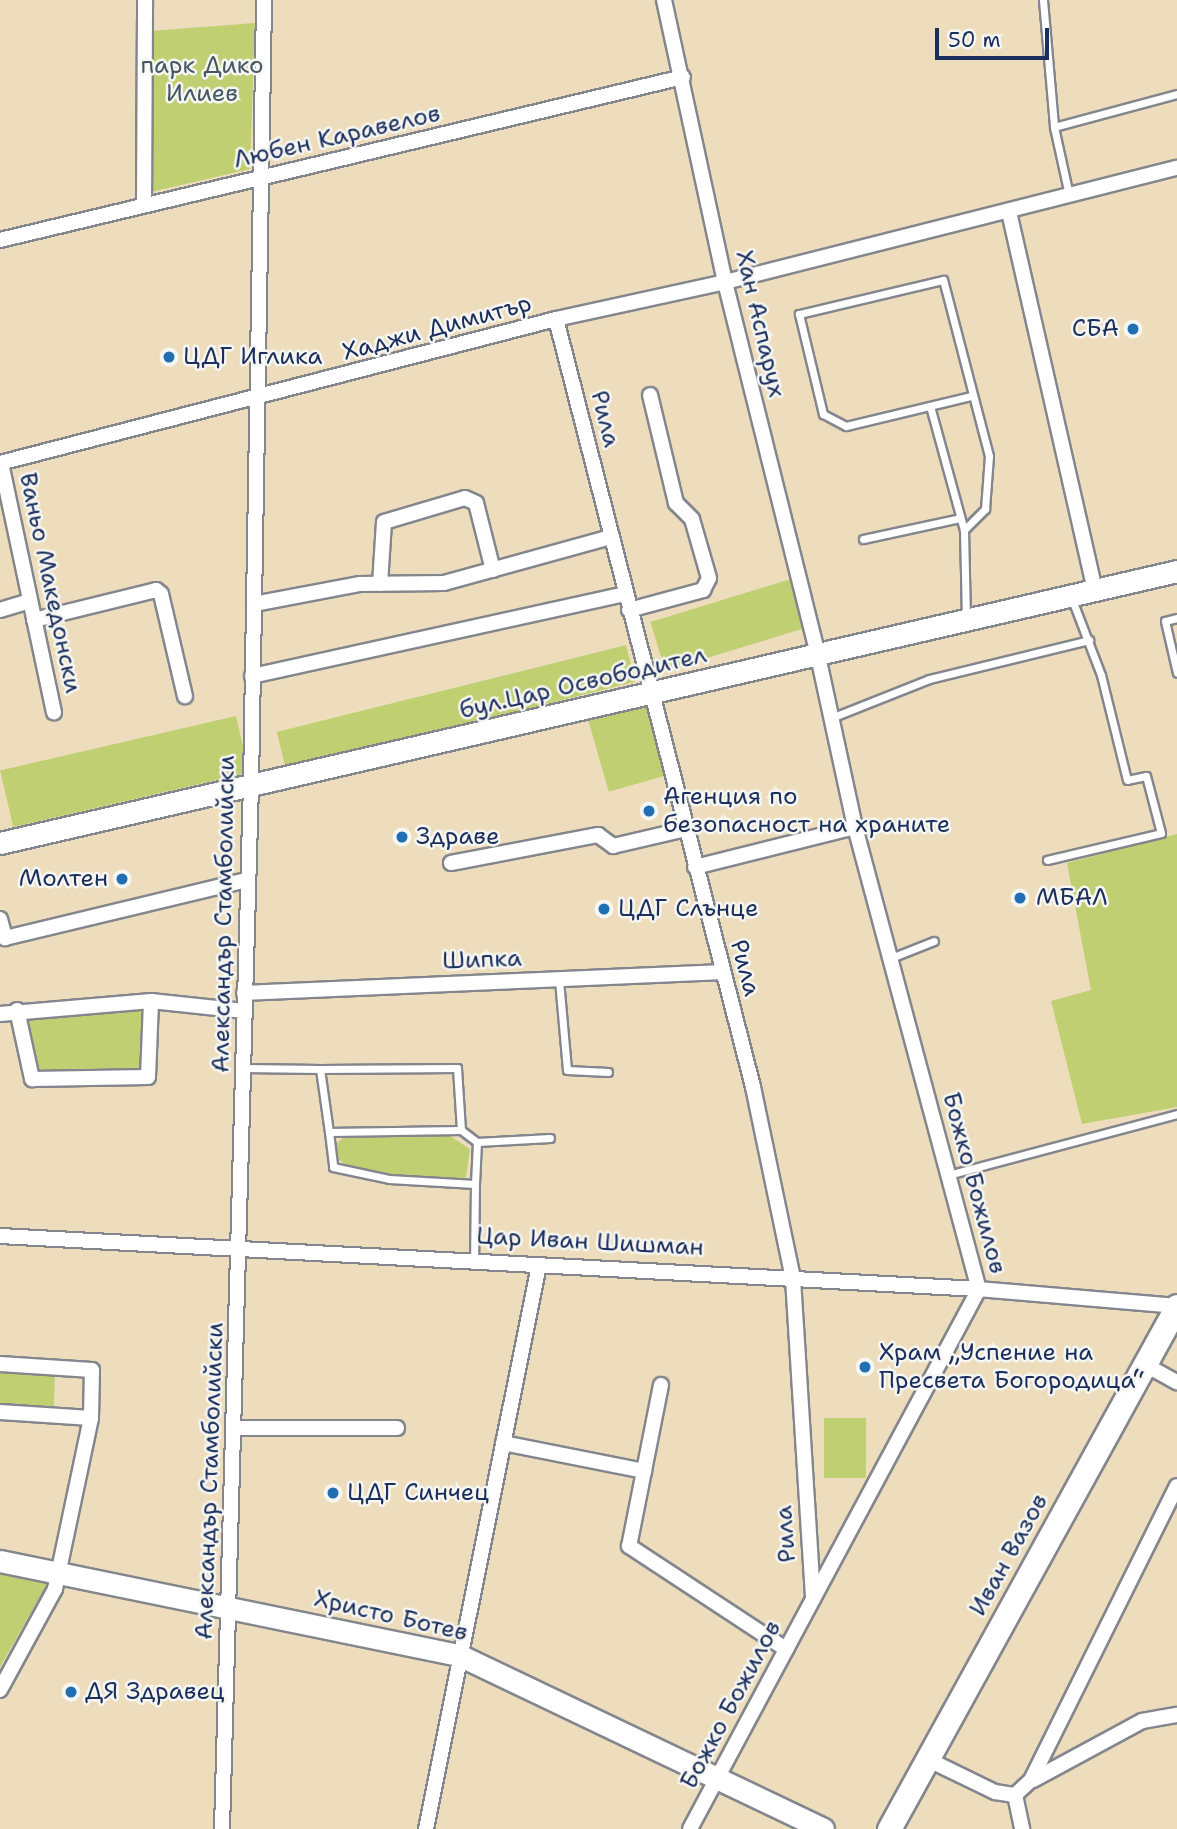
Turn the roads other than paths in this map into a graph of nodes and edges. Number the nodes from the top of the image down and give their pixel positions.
1 (145, 0) edge
2 (264, 0) edge
3 (664, 0) edge
4 (1043, 0) edge
5 (683, 77) junction
6 (1177, 94) edge
7 (1054, 127) junction
8 (1177, 168) edge
9 (261, 179) junction
10 (1069, 195) junction
11 (144, 204) junction
12 (1009, 212) junction
13 (0, 240) edge
14 (725, 282) junction
15 (556, 319) junction
16 (650, 395) dead end
17 (971, 396) junction
18 (258, 400) junction
19 (930, 406) junction
20 (0, 463) edge
21 (960, 518) junction
22 (964, 530) junction
23 (611, 537) junction
24 (863, 539) dead end
25 (493, 570) junction
26 (1177, 571) edge
27 (380, 584) junction
28 (1095, 591) junction
29 (625, 594) junction
30 (1071, 596) junction
31 (30, 601) junction
32 (254, 604) junction
33 (0, 610) edge
34 (629, 610) junction
35 (1177, 618) edge
36 (34, 620) junction
37 (966, 621) junction
38 (1089, 640) junction
39 (818, 656) junction
40 (1177, 673) edge
41 (252, 676) junction
42 (650, 695) junction
43 (185, 696) dead end
44 (54, 712) dead end
45 (830, 718) junction
46 (251, 786) junction
47 (855, 827) junction
48 (686, 829) junction
49 (0, 843) edge
50 (1047, 860) dead end
51 (451, 863) dead end
52 (695, 867) junction
53 (246, 880) junction
54 (0, 919) edge
55 (934, 941) dead end
56 (890, 958) junction
57 (723, 972) junction
58 (559, 979) junction
59 (244, 993) junction
60 (151, 1001) junction
61 (17, 1010) junction
62 (244, 1011) junction
63 (0, 1014) edge
64 (243, 1068) junction
65 (320, 1069) junction
66 (608, 1072) dead end
67 (1177, 1114) edge
68 (461, 1130) junction
69 (329, 1132) junction
70 (550, 1138) dead end
71 (477, 1142) junction
72 (948, 1175) junction
73 (475, 1184) junction
74 (0, 1236) edge
75 (240, 1251) junction
76 (474, 1262) junction
77 (539, 1265) junction
78 (793, 1279) junction
79 (979, 1289) junction
80 (1177, 1306) edge
81 (0, 1364) edge
82 (1144, 1364) junction
83 (1177, 1382) edge
84 (662, 1385) dead end
85 (0, 1412) edge
86 (91, 1418) junction
87 (397, 1427) dead end
88 (234, 1428) junction
89 (503, 1443) junction
90 (644, 1471) junction
91 (1177, 1486) edge
92 (0, 1561) edge
93 (59, 1572) junction
94 (813, 1599) junction
95 (228, 1608) junction
96 (786, 1649) junction
97 (461, 1656) junction
98 (0, 1690) edge
99 (1177, 1716) edge
100 (927, 1759) junction
101 (718, 1777) junction
102 (1031, 1780) junction
103 (1015, 1795) junction
104 (894, 1827) edge
105 (222, 1829) edge
106 (426, 1829) edge
107 (690, 1829) edge
108 (823, 1829) edge
109 (1022, 1829) edge

1 - 11 street
2 - 9 street, Александър Стамболийски
3 - 5 street, Хан Аспарух
4 - 7 lane
5 - 9 street, Любен Каравелов
5 - 14 street, Хан Аспарух
6 - 7 lane
7 - 10 lane
8 - 10 street, Хаджи Димитър
9 - 11 street, Любен Каравелов
9 - 18 street, Александър Стамболийски
10 - 12 street, Хаджи Димитър
11 - 13 street, Любен Каравелов
12 - 14 street, Хаджи Димитър
12 - 28 street
14 - 15 street, Хаджи Димитър
14 - 39 street, Хан Аспарух
15 - 18 street, Хаджи Димитър
15 - 23 street, Рила
16 - 34 street
17 - 19 lane
17 - 19 lane
17 - 22 lane
18 - 20 street, Хаджи Димитър
18 - 32 street, Александър Стамболийски
19 - 21 lane
20 - 31 street, Ваньо Македонски
21 - 22 lane
21 - 24 lane
22 - 37 lane
23 - 25 street
23 - 29 street, Рила
25 - 27 street
25 - 27 street
26 - 28 street, бул.Цар Освободител
27 - 32 street
28 - 30 street, бул.Цар Освободител
29 - 34 street, Рила
29 - 41 street
30 - 37 street, бул.Цар Освободител
30 - 38 lane
31 - 33 street
31 - 36 street, Ваньо Македонски
32 - 41 street, Александър Стамболийски
34 - 42 street, Рила
35 - 40 lane
36 - 43 street
36 - 44 street, Ваньо Македонски
37 - 39 street, бул.Цар Освободител
38 - 45 lane
38 - 50 lane
39 - 42 street, бул.Цар Освободител
39 - 45 street, Божко Божилов
41 - 46 street, Александър Стамболийски
42 - 46 street, бул.Цар Освободител
42 - 48 street, Рила
45 - 47 street, Божко Божилов
46 - 49 street, бул.Цар Освободител
46 - 53 street, Александър Стамболийски
47 - 52 street
47 - 56 street, Божко Божилов
48 - 51 street
48 - 52 street, Рила
52 - 57 street, Рила
53 - 54 street
53 - 59 street, Александър Стамболийски
55 - 56 lane
56 - 72 street, Божко Божилов
57 - 58 street, Шипка
57 - 78 street, Рила
58 - 59 street, Шипка
58 - 66 lane
59 - 62 street, Александър Стамболийски
60 - 61 street
60 - 61 street
60 - 62 street
61 - 63 street
62 - 64 street, Александър Стамболийски
64 - 65 lane
64 - 75 street, Александър Стамболийски
65 - 68 lane
65 - 69 lane
67 - 72 lane
68 - 69 lane
68 - 71 lane
69 - 73 lane
70 - 71 lane
71 - 73 lane
72 - 79 street, Божко Божилов
73 - 76 lane
74 - 75 street, Цар Иван Шишман
75 - 76 street, Цар Иван Шишман
75 - 88 street, Александър Стамболийски
76 - 77 street, Цар Иван Шишман
77 - 78 street, Цар Иван Шишман
77 - 89 street
78 - 79 street, Цар Иван Шишман
78 - 94 street, Рила
79 - 80 street, Цар Иван Шишман
79 - 94 street, Божко Божилов
80 - 82 main road, Иван Вазов
81 - 86 street
82 - 83 street
82 - 100 main road, Иван Вазов
84 - 90 street
85 - 86 street
86 - 93 street
87 - 88 street
88 - 95 street, Александър Стамболийски
89 - 90 street
89 - 97 street
90 - 96 street
91 - 102 street
92 - 93 street, Христо Ботев
93 - 95 street, Христо Ботев
93 - 98 street
94 - 96 street, Божко Божилов
95 - 97 street, Христо Ботев
95 - 105 street, Александър Стамболийски
96 - 101 street, Божко Божилов
97 - 101 street, Христо Ботев
97 - 106 street
99 - 102 street
100 - 103 street
100 - 104 main road, Иван Вазов
101 - 107 street, Божко Божилов
101 - 108 street, Христо Ботев
102 - 103 street
103 - 109 street

